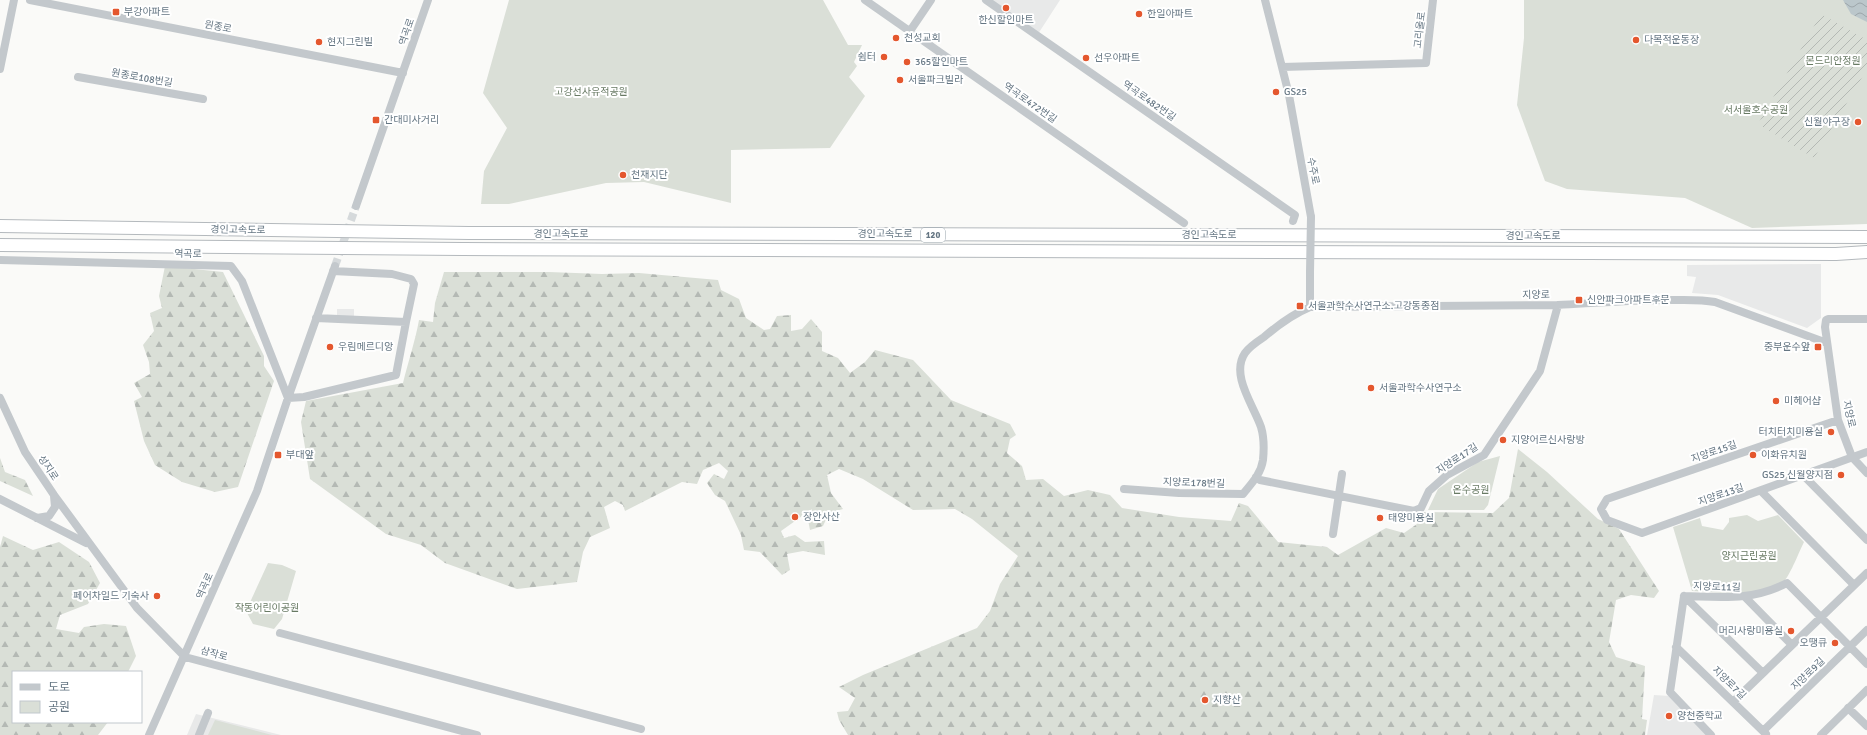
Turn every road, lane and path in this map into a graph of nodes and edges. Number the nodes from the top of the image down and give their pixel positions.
1 (14, 0) edge
2 (30, 0) edge
3 (428, 0) edge
4 (865, 0) edge
5 (931, 0) edge
6 (986, 0) edge
7 (1265, 0) edge
8 (1433, 0) edge
9 (910, 31) junction
10 (1282, 67) junction
11 (0, 69) edge
12 (403, 73) junction
13 (78, 77) dead end
14 (202, 99) dead end
15 (356, 206) tunnel mouth
16 (1293, 221) dead end
17 (1184, 223) dead end
18 (0, 226) edge
19 (1867, 237) edge
20 (0, 245) edge
21 (1867, 252) edge
22 (1836, 254) junction
23 (0, 260) edge
24 (1867, 260) edge
25 (1558, 305) junction
26 (1310, 307) junction
27 (316, 318) junction
28 (1867, 319) edge
29 (406, 322) junction
30 (1826, 343) junction
31 (0, 398) edge
32 (288, 398) junction
33 (1838, 420) junction
34 (1867, 452) edge
35 (1852, 457) junction
36 (1867, 473) edge
37 (1342, 474) dead end
38 (1803, 475) junction
39 (1256, 477) junction
40 (1124, 489) dead end
41 (1761, 491) junction
42 (54, 495) junction
43 (1338, 495) junction
44 (0, 500) edge
45 (1601, 509) joint
46 (37, 518) junction
47 (1333, 534) dead end
48 (1867, 540) edge
49 (89, 544) junction
50 (1867, 573) edge
51 (1854, 585) junction
52 (1684, 596) junction
53 (1745, 597) junction
54 (1821, 617) junction
55 (1867, 630) edge
56 (280, 633) dead end
57 (1792, 645) junction
58 (1676, 647) junction
59 (1850, 647) junction
60 (185, 657) junction
61 (1867, 664) edge
62 (1763, 673) junction
63 (1867, 690) edge
64 (1734, 701) junction
65 (1848, 708) junction
66 (208, 712) dead end
67 (1867, 726) edge
68 (641, 729) dead end
69 (1765, 733) edge
70 (149, 735) edge
71 (199, 735) edge
72 (477, 735) edge
73 (1711, 735) edge
74 (1821, 735) edge

1 - 11 street
2 - 12 street, 원종로
3 - 12 street, 역곡로
4 - 9 street, 역곡로472번길
5 - 9 street
6 - 16 street, 역곡로482번길
7 - 10 street, 수주로
8 - 10 street, 고리울로
9 - 17 street, 역곡로472번길
10 - 26 street, 수주로, bridge
12 - 15 street, 역곡로
13 - 14 street, 원종로108번길
18 - 19 highway, 경인고속도로 / 120
20 - 22 highway, 경인고속도로 / 120
21 - 22 highway, 경인고속도로
22 - 24 highway
23 - 32 street, 역곡로
25 - 26 street, 지양로
25 - 30 street, 지양로
25 - 43 street, 지양로17길
26 - 39 street, 지양로
27 - 29 street
27 - 29 street, 역곡로
27 - 32 street, 역곡로
28 - 30 street
29 - 32 street
30 - 33 street, 지양로
31 - 42 street, 성지로
32 - 60 street, 역곡로
33 - 35 street, 지양로
33 - 45 street, 지양로15길
34 - 35 street, 지양로13길
35 - 36 street, 지양로
35 - 38 street, 지양로13길
37 - 43 street
38 - 41 street, 지양로13길
38 - 48 street
39 - 40 street, 지양로178번길
39 - 43 street, 지양로17길
41 - 45 street, 지양로13길
41 - 51 street
42 - 46 street
42 - 49 street, 성지로
43 - 47 street
44 - 46 street, 삼작로
46 - 49 street, 삼작로
49 - 60 street, 삼작로
50 - 51 street
51 - 54 street
52 - 53 street, 지양로11길
52 - 58 street
52 - 62 street, 지양로11길
53 - 54 street
53 - 57 street, 지양로11길
54 - 57 street
54 - 59 street
55 - 59 street, 지양로9길
56 - 68 street
57 - 62 street
58 - 64 street, 지양로7길
58 - 73 street
59 - 61 street
59 - 69 street, 지양로9길
60 - 70 street, 역곡로
60 - 72 street, 삼작로
62 - 64 street
63 - 65 street
64 - 69 street, 지양로7길
65 - 67 street
65 - 74 street
66 - 71 street

